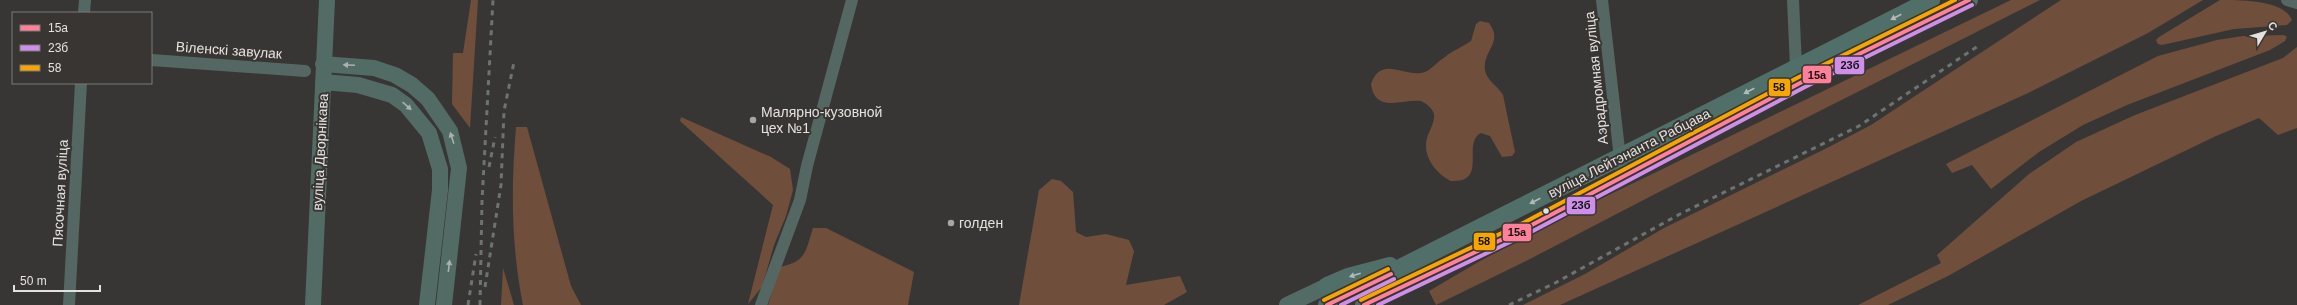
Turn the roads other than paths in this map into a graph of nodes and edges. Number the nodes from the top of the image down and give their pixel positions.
1 (84, 0) edge
2 (327, 0) edge
3 (852, 0) edge
4 (1602, 0) edge
5 (1793, 0) edge
6 (1931, 0) edge
7 (1969, 0) edge
8 (2287, 0) edge
9 (2297, 3) edge
10 (84, 12) edge
11 (152, 60) edge
12 (323, 64) junction
13 (1796, 67) junction
14 (306, 70) dead end
15 (323, 82) junction
16 (81, 84) edge
17 (1620, 158) junction
18 (1622, 176) junction
19 (1420, 259) junction
20 (1452, 265) junction
21 (1327, 286) joint
22 (1334, 301) edge
23 (69, 305) edge
24 (313, 305) edge
25 (427, 305) edge
26 (444, 305) edge
27 (761, 305) edge
28 (1287, 305) edge
29 (1364, 305) edge
30 (1392, 305) edge

1 - 10 street
2 - 12 main road, вуліца Дворнікава
3 - 27 street
4 - 17 street, Аэрадромная вуліца
5 - 13 street
6 -> 13 highway, вуліца Лейтэнанта Рабцава
7 - 18 highway, вуліца Лейтэнанта Рабцава
8 - 9 street
11 - 14 street, Віленскі завулак
12 - 15 main road, вуліца Дворнікава
26 -> 12 main road
13 -> 17 highway, вуліца Лейтэнанта Рабцава
15 - 24 main road, вуліца Дворнікава
15 -> 25 main road
16 - 23 street, Пясочная вуліца
17 - 18 street, Аэрадромная вуліца
17 -> 19 highway, вуліца Лейтэнанта Рабцава
18 - 20 highway, вуліца Лейтэнанта Рабцава
19 -> 21 highway
19 - 22 highway, вуліца Лейтэнанта Рабцава
20 - 29 highway, вуліца Лейтэнанта Рабцава
20 - 30 highway
21 - 28 main road

